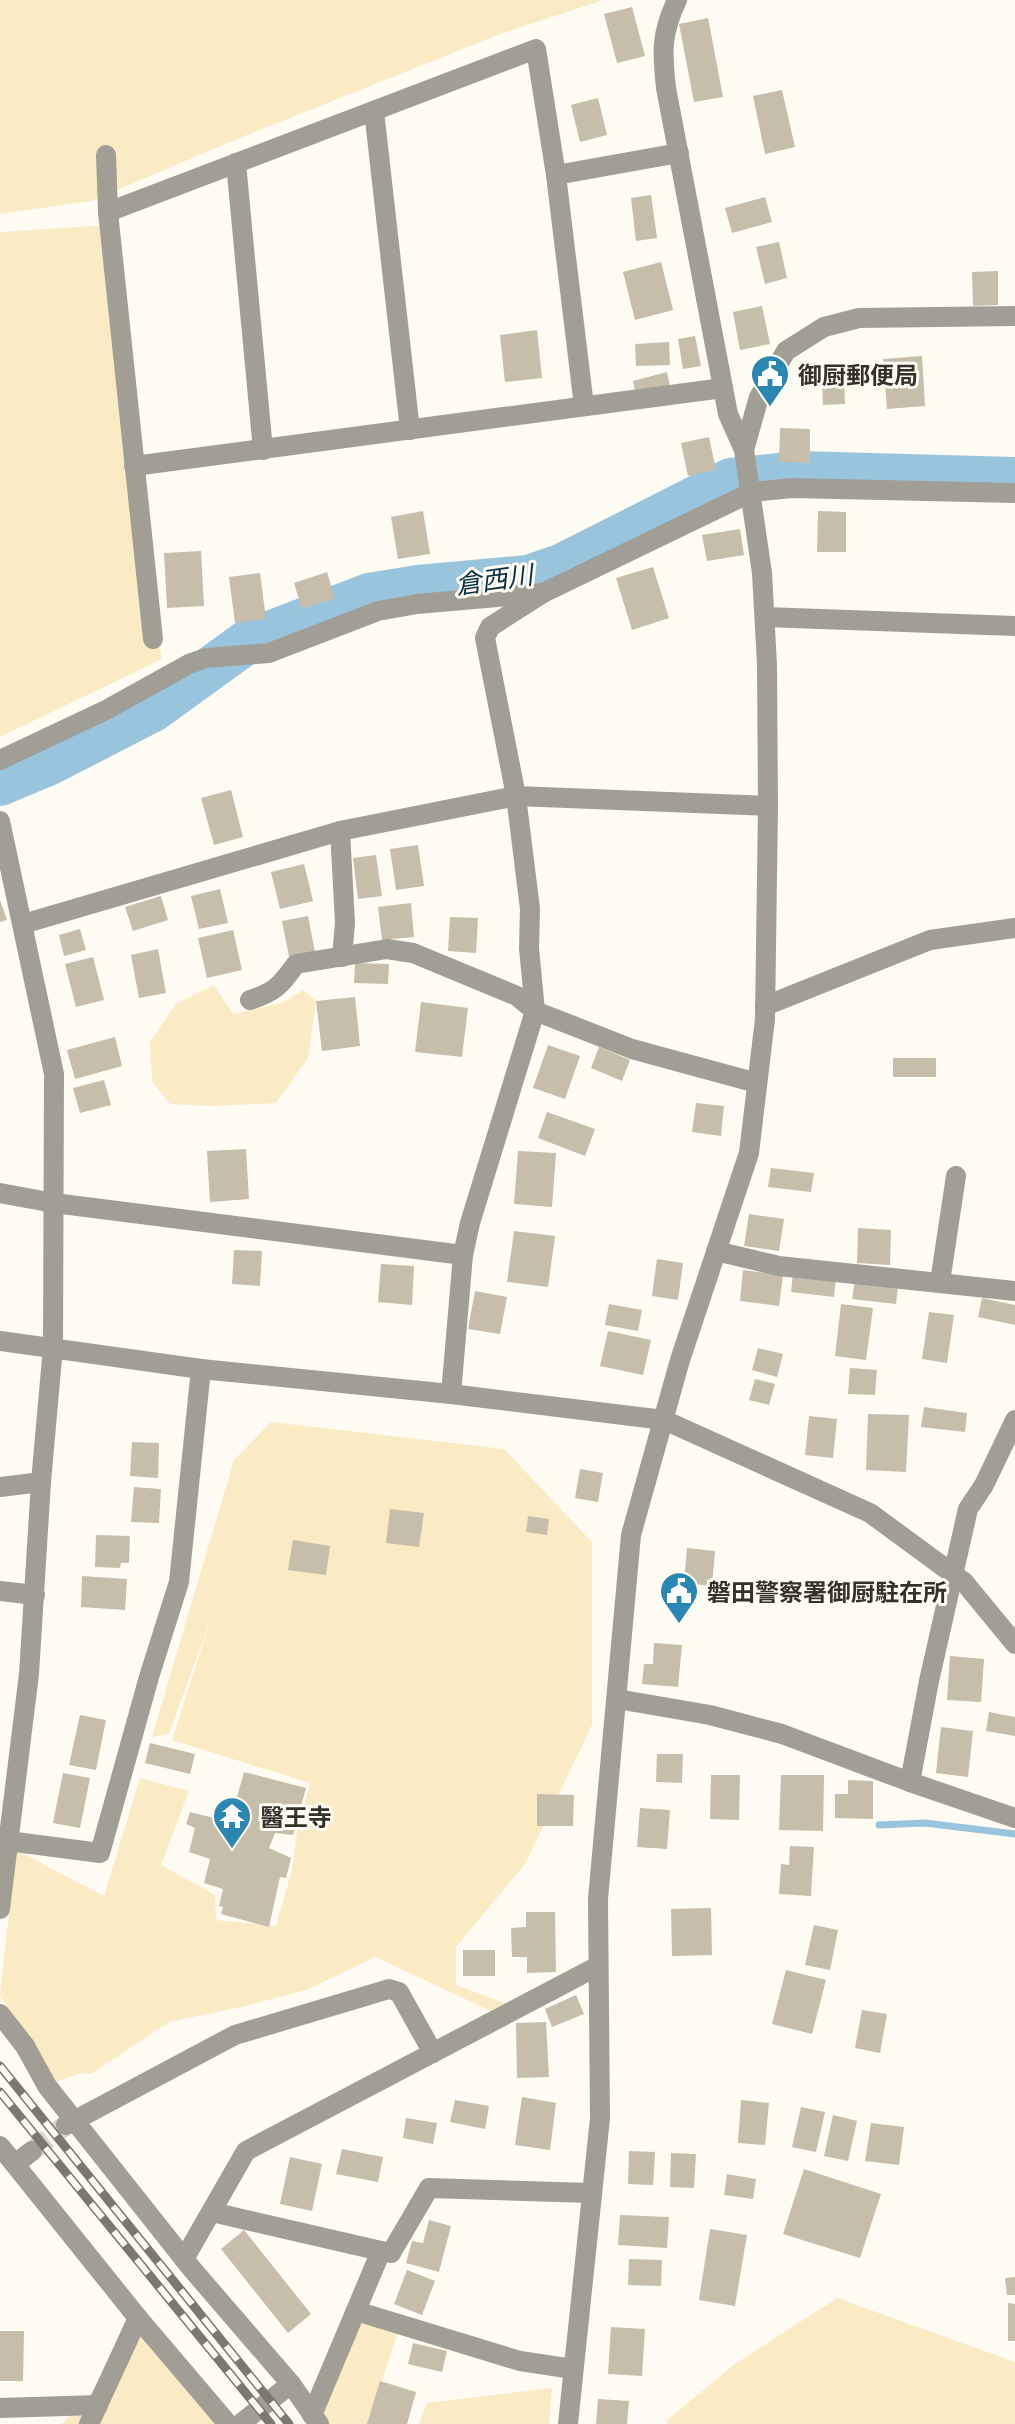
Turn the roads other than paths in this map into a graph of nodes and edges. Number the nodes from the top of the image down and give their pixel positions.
1 (677, 0) edge
2 (374, 111) junction
3 (679, 153) junction
4 (106, 155) dead end
5 (236, 163) junction
6 (556, 175) junction
7 (108, 212) junction
8 (1015, 316) edge
9 (723, 388) junction
10 (584, 406) junction
11 (410, 430) junction
12 (263, 450) junction
13 (744, 450) junction
14 (134, 466) junction
15 (752, 492) junction
16 (1015, 493) edge
17 (543, 593) junction
18 (765, 617) junction
19 (1015, 626) edge
20 (153, 639) dead end
21 (0, 760) edge
22 (516, 796) junction
23 (768, 806) junction
24 (0, 821) edge
25 (340, 831) junction
26 (23, 924) junction
27 (1015, 928) edge
28 (342, 957) junction
29 (250, 1000) dead end
30 (765, 1006) junction
31 (535, 1011) junction
32 (757, 1083) junction
33 (956, 1176) dead end
34 (0, 1193) edge
35 (54, 1203) junction
36 (716, 1251) junction
37 (463, 1255) junction
38 (940, 1282) junction
39 (1015, 1291) edge
40 (0, 1341) edge
41 (53, 1347) junction
42 (201, 1369) junction
43 (451, 1394) junction
44 (664, 1420) junction
45 (1015, 1420) edge
46 (41, 1482) junction
47 (0, 1487) edge
48 (952, 1573) junction
49 (0, 1591) edge
50 (35, 1595) junction
51 (1015, 1644) edge
52 (617, 1699) junction
53 (910, 1782) junction
54 (1015, 1818) edge
55 (8, 1841) junction
56 (0, 1909) edge
57 (598, 1966) junction
58 (0, 2014) edge
59 (433, 2053) junction
60 (70, 2122) junction
61 (0, 2146) edge
62 (32, 2151) tunnel mouth
63 (15, 2164) junction
64 (592, 2193) junction
65 (212, 2212) junction
66 (381, 2251) junction
67 (184, 2259) junction
68 (356, 2311) junction
69 (138, 2318) junction
70 (573, 2369) junction
71 (291, 2384) junction
72 (0, 2408) edge
73 (94, 2415) edge
74 (316, 2419) edge
75 (228, 2424) edge
76 (240, 2424) edge
77 (568, 2424) edge

1 - 3 street
2 - 5 street
2 - 6 street
2 - 11 street
3 - 6 street
3 - 9 street
4 - 7 street
5 - 7 street
5 - 12 street
6 - 10 street
7 - 14 street
8 - 13 street
9 - 10 street
9 - 13 street
10 - 11 street
11 - 12 street
12 - 14 street
13 - 15 street
14 - 20 street
15 - 16 street
15 - 17 street
15 - 18 street
17 - 21 street
17 - 22 street
18 - 19 street
18 - 23 street
22 - 23 street
22 - 25 street
22 - 31 street
23 - 30 street
24 - 26 street
25 - 26 street
25 - 28 street
26 - 35 street
27 - 30 street
28 - 29 street
28 - 31 street
30 - 32 street
31 - 32 street
31 - 37 street
32 - 36 street
33 - 38 street
34 - 35 street
35 - 37 street
35 - 41 street
36 - 38 street
36 - 44 street
37 - 43 street
38 - 39 street
40 - 41 street
41 - 42 street
41 - 46 street
42 - 43 street
42 - 55 street
43 - 44 street
44 - 48 street
44 - 52 street
45 - 48 street
46 - 47 street
46 - 50 street
48 - 51 street
48 - 53 street
49 - 50 street
50 - 55 street
52 - 53 street
52 - 57 street
53 - 54 street
55 - 56 street
57 - 59 street
57 - 64 street
58 - 60 street
59 - 60 street
59 - 65 street
60 - 67 street
61 - 63 street
62 - 63 street
63 - 69 street
64 - 66 street
64 - 70 street
65 - 66 street
65 - 67 street
66 - 68 street
67 - 71 street
68 - 70 street
68 - 74 street
69 - 73 street
69 - 75 street
70 - 77 street
71 - 74 street
71 - 76 street
72 - 73 street

